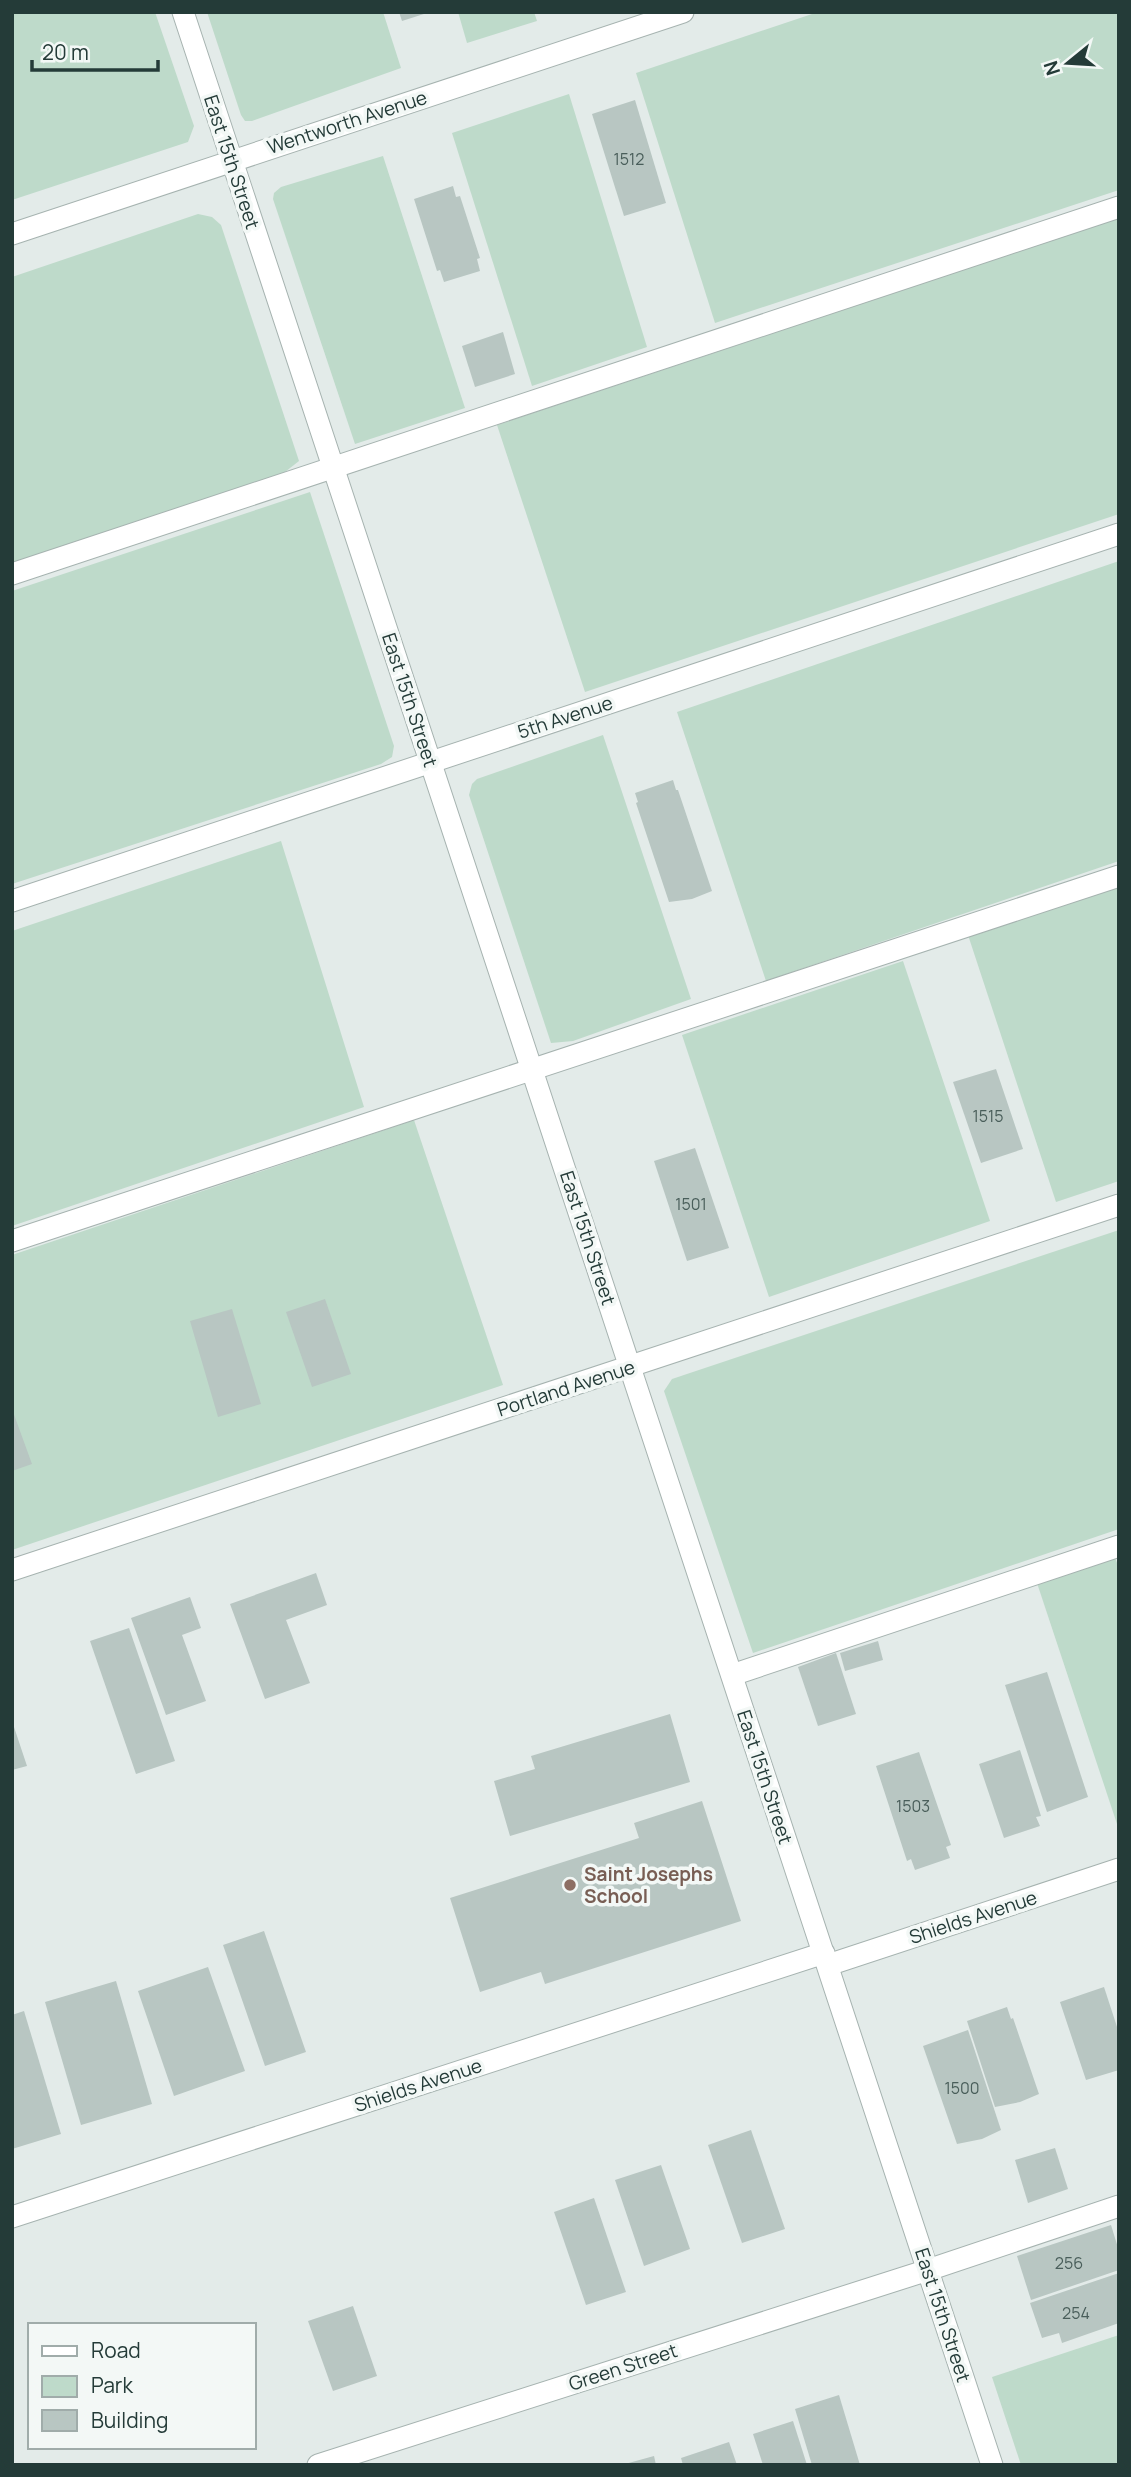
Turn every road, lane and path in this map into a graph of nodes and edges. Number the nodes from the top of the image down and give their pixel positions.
1 (183, 12) edge
2 (683, 12) edge
3 (232, 160) junction
4 (1119, 207) edge
5 (12, 234) edge
6 (333, 467) junction
7 (1119, 534) edge
8 (12, 574) edge
9 (430, 761) junction
10 (1119, 876) edge
11 (12, 901) edge
12 (532, 1070) junction
13 (1119, 1205) edge
14 (12, 1241) edge
15 (630, 1367) junction
16 (1119, 1546) edge
17 (12, 1570) edge
18 (732, 1675) junction
19 (1119, 1869) edge
20 (826, 1959) junction
21 (1119, 2206) edge
22 (12, 2217) edge
23 (928, 2270) junction
24 (318, 2465) edge
25 (992, 2465) edge

1 - 3 street, East 15th Street
2 - 3 street, Wentworth Avenue
3 - 5 street, Wentworth Avenue
3 - 6 street, East 15th Street
4 - 6 street
6 - 8 street
6 - 9 street, East 15th Street
7 - 9 street, 5th Avenue
9 - 11 street, 5th Avenue
9 - 12 street, East 15th Street
10 - 12 street
12 - 14 street
12 - 15 street, East 15th Street
13 - 15 street, Portland Avenue
15 - 17 street, Portland Avenue
15 - 18 street, East 15th Street
16 - 18 street
18 - 20 street, East 15th Street
19 - 20 street, Shields Avenue
20 - 22 street, Shields Avenue
20 - 23 street, East 15th Street
21 - 23 street, Green Street
23 - 24 street, Green Street
23 - 25 street, East 15th Street

